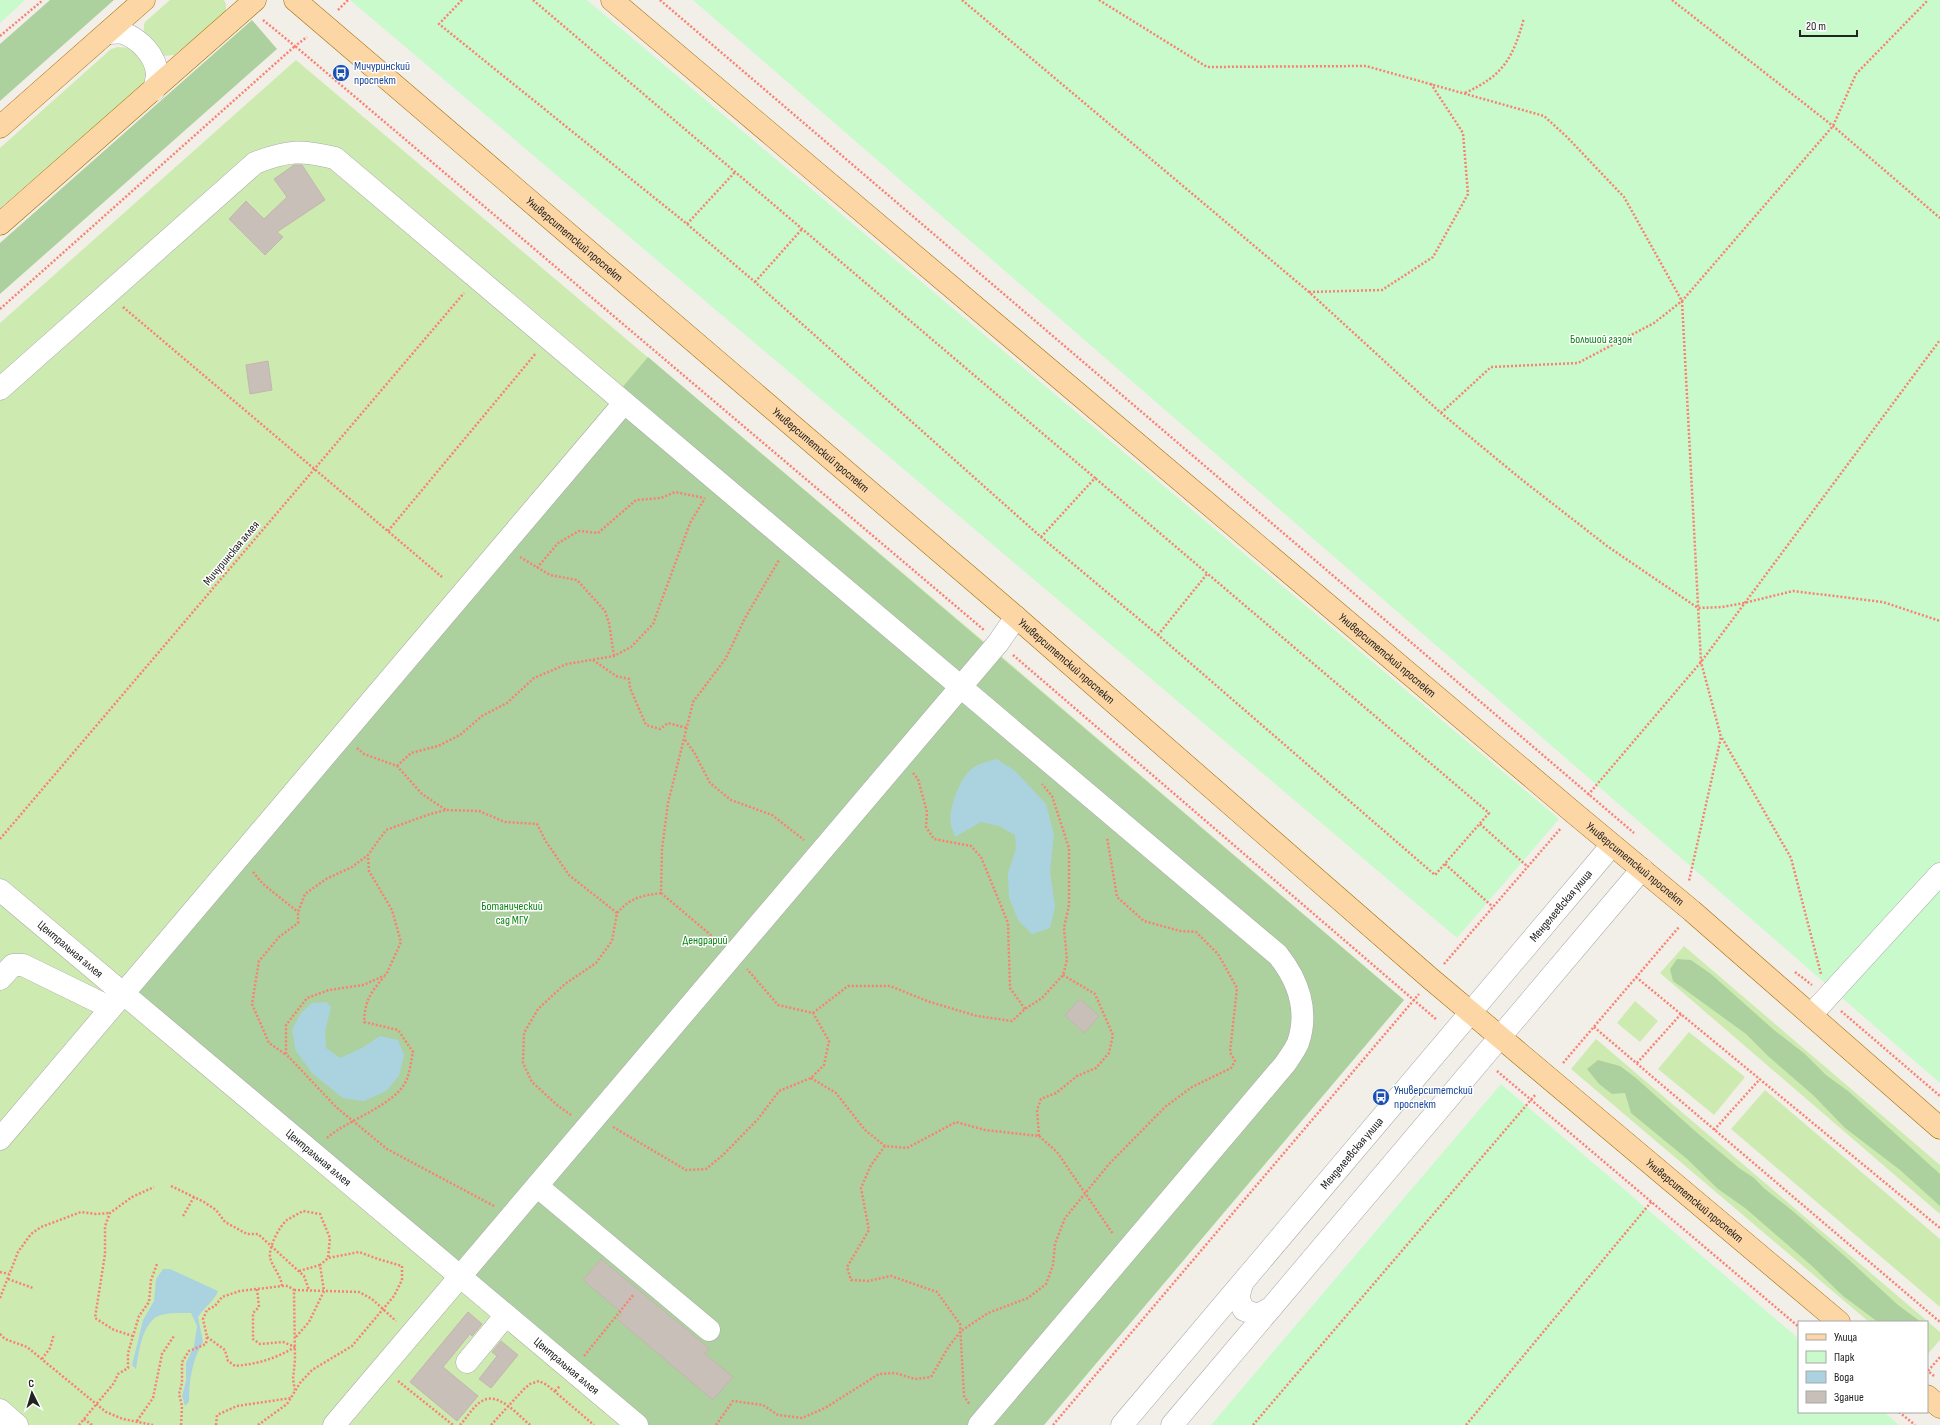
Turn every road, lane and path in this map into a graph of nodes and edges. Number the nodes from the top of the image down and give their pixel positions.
1 (43, 0) edge
2 (144, 0) edge
3 (255, 0) edge
4 (295, 0) edge
5 (462, 0) edge
6 (533, 0) edge
7 (612, 0) edge
8 (660, 0) edge
9 (962, 0) edge
10 (1099, 0) edge
11 (1672, 0) edge
12 (1928, 0) edge
13 (1524, 18) dead end
14 (108, 33) junction
15 (0, 36) edge
16 (1431, 84) junction
17 (154, 90) junction
18 (1465, 93) junction
19 (1833, 126) junction
20 (0, 127) edge
21 (735, 172) junction
22 (1940, 218) edge
23 (0, 224) edge
24 (687, 224) junction
25 (802, 229) junction
26 (476, 279) junction
27 (755, 282) junction
28 (1309, 292) junction
29 (107, 294) junction
30 (1682, 301) junction
31 (0, 309) edge
32 (548, 339) junction
33 (1940, 340) edge
34 (0, 389) edge
35 (624, 403) junction
36 (1441, 413) junction
37 (314, 469) junction
38 (1095, 478) junction
39 (722, 485) junction
40 (704, 498) junction
41 (388, 531) junction
42 (1041, 537) junction
43 (789, 542) junction
44 (504, 544) junction
45 (537, 568) junction
46 (1207, 574) junction
47 (442, 577) dead end
48 (1744, 603) junction
49 (1698, 608) junction
50 (1016, 617) junction
51 (1940, 621) edge
52 (1158, 635) junction
53 (998, 643) junction
54 (614, 656) junction
55 (594, 660) junction
56 (1701, 662) junction
57 (961, 687) junction
58 (687, 728) junction
59 (341, 737) junction
60 (1721, 737) junction
61 (685, 740) junction
62 (899, 760) junction
63 (397, 766) junction
64 (1039, 781) dead end
65 (1588, 795) junction
66 (1100, 805) junction
67 (446, 810) junction
68 (1574, 813) junction
69 (1480, 824) junction
70 (1636, 835) dead end
71 (0, 839) edge
72 (1612, 845) junction
73 (820, 852) junction
74 (368, 855) junction
75 (239, 857) junction
76 (1445, 864) junction
77 (1528, 867) junction
78 (1642, 869) junction
79 (1940, 874) edge
80 (1683, 876) dead end
81 (1689, 881) junction
82 (1694, 886) dead end
83 (0, 890) edge
84 (661, 893) junction
85 (1494, 907) junction
86 (1692, 911) junction
87 (298, 912) junction
88 (617, 913) junction
89 (734, 954) junction
90 (1793, 970) dead end
91 (1063, 975) junction
92 (386, 976) junction
93 (1636, 977) junction
94 (0, 979) edge
95 (1432, 980) junction
96 (1827, 998) junction
97 (1415, 999) junction
98 (117, 1001) junction
99 (1025, 1009) junction
100 (813, 1013) junction
101 (1471, 1013) junction
102 (1681, 1014) junction
103 (1811, 1015) junction
104 (1594, 1027) junction
105 (1453, 1034) junction
106 (1500, 1037) junction
107 (286, 1054) junction
108 (1482, 1058) junction
109 (1637, 1063) junction
110 (811, 1078) junction
111 (1549, 1079) junction
112 (1760, 1079) junction
113 (1940, 1096) edge
114 (1532, 1099) junction
115 (352, 1121) junction
116 (592, 1121) junction
117 (1940, 1128) edge
118 (1714, 1130) junction
119 (1039, 1136) junction
120 (0, 1139) edge
121 (885, 1146) junction
122 (312, 1152) junction
123 (171, 1186) dead end
124 (537, 1186) junction
125 (154, 1187) dead end
126 (1085, 1194) junction
127 (194, 1197) junction
128 (1652, 1201) junction
129 (110, 1213) junction
130 (183, 1216) dead end
131 (510, 1218) junction
132 (1940, 1228) edge
133 (271, 1247) junction
134 (1126, 1251) junction
135 (328, 1258) junction
136 (157, 1264) dead end
137 (320, 1265) junction
138 (299, 1271) junction
139 (0, 1272) edge
140 (9, 1274) junction
141 (461, 1276) junction
142 (8, 1278) junction
143 (646, 1278) junction
144 (1242, 1284) junction
145 (282, 1286) junction
146 (33, 1288) dead end
147 (257, 1289) junction
148 (294, 1290) junction
149 (309, 1290) junction
150 (324, 1291) junction
151 (0, 1298) edge
152 (1271, 1308) junction
153 (384, 1310) junction
154 (506, 1315) junction
155 (1838, 1321) edge
156 (1940, 1322) edge
157 (1798, 1325) edge
158 (709, 1330) dead end
159 (961, 1331) junction
160 (0, 1334) edge
161 (54, 1334) dead end
162 (412, 1334) junction
163 (134, 1336) junction
164 (174, 1336) dead end
165 (207, 1337) junction
166 (295, 1338) junction
167 (295, 1347) junction
168 (1940, 1357) edge
169 (42, 1359) junction
170 (468, 1362) dead end
171 (382, 1369) junction
172 (572, 1371) junction
173 (1928, 1371) edge
174 (295, 1391) junction
175 (555, 1392) junction
176 (1928, 1397) edge
177 (291, 1398) junction
178 (96, 1404) junction
179 (508, 1407) junction
180 (1940, 1407) edge
181 (0, 1410) edge
182 (1900, 1413) edge
183 (84, 1419) junction
184 (137, 1421) junction
185 (979, 1424) edge
186 (17, 1425) edge
187 (79, 1425) edge
188 (92, 1425) edge
189 (153, 1425) edge
190 (181, 1425) edge
191 (216, 1425) edge
192 (258, 1425) edge
193 (334, 1425) edge
194 (453, 1425) edge
195 (460, 1425) edge
196 (491, 1425) edge
197 (530, 1425) edge
198 (594, 1425) edge
199 (636, 1425) edge
200 (716, 1425) edge
201 (1053, 1425) edge
202 (1122, 1425) edge
203 (1172, 1425) edge
204 (1253, 1425) edge
205 (1466, 1425) edge
206 (1914, 1425) edge

1 - 15 path
2 - 14 main road
3 - 17 main road
4 - 50 main road, Университетский проспект
5 - 24 path
6 - 21 path
7 - 68 main road, Университетский проспект
8 - 65 path
9 - 28 path
10 - 16 path
11 - 19 path
12 - 19 path
13 - 18 path
14 - 17 street
14 - 20 main road
16 - 18 path
16 - 28 path
17 - 23 main road
18 - 30 path
19 - 22 path
19 - 30 path
21 - 24 path
21 - 25 path
24 - 27 path
25 - 27 path
25 - 38 path
26 - 29 street
26 - 32 street
26 - 37 path, Мичуринская аллея
27 - 42 path
28 - 36 path
29 - 34 street
29 - 37 path
30 - 36 path
30 - 49 path
31 - 53 path
32 - 35 street
32 - 41 path
33 - 48 path
35 - 39 street
35 - 44 street
36 - 49 path
37 - 41 path
37 - 71 path, Мичуринская аллея
38 - 42 path
38 - 46 path
39 - 40 path
39 - 43 street
40 - 45 path
40 - 54 path
41 - 47 path
42 - 52 path
43 - 57 street
43 - 58 path
44 - 45 path
44 - 59 street
45 - 54 path
46 - 52 path
46 - 69 path
48 - 49 path
48 - 51 path
48 - 56 path
49 - 56 path
50 - 53 street
50 - 95 main road, Университетский проспект
52 - 76 path
53 - 57 street
53 - 97 path
54 - 55 path
55 - 58 path
55 - 63 path
56 - 60 path
56 - 65 path
57 - 62 street
57 - 66 street
58 - 61 path
59 - 63 path
59 - 75 street
60 - 81 path
60 - 96 path
61 - 73 path
61 - 84 path
62 - 73 street
62 - 99 path
63 - 67 path
64 - 91 path
65 - 68 path
65 - 70 path
66 - 126 path
66 - 134 street
67 - 74 path
67 - 88 path
68 - 72 main road, Университетский проспект
68 - 77 path
69 - 76 path
69 - 77 path
72 - 78 main road, Университетский проспект
72 - 101 street, Менделеевская улица
73 - 89 street
74 - 87 path
74 - 92 path
75 - 87 path
75 - 98 street
76 - 85 path
77 - 85 path
78 - 86 main road, Университетский проспект
78 - 106 street
79 - 96 street
80 - 81 path
81 - 82 path
83 - 98 street, Центральная аллея
84 - 88 path
84 - 89 path
85 - 95 path
86 - 93 path
86 - 103 main road, Университетский проспект
87 - 107 path
88 - 116 path
89 - 100 path
89 - 116 street
90 - 96 path
91 - 99 path
91 - 119 path
92 - 107 path
92 - 115 path
93 - 102 path
93 - 104 path
94 - 98 street
95 - 97 path
95 - 101 main road, Университетский проспект
96 - 103 street
96 - 113 path
97 - 105 path
97 - 201 path
98 - 120 street
98 - 122 street, Центральная аллея
99 - 100 path
100 - 110 path
101 - 105 street, Менделеевская улица
101 - 106 main road, Университетский проспект
102 - 109 path
102 - 112 path
103 - 117 main road, Университетский проспект
104 - 109 path
104 - 111 path
105 - 144 street, Менделеевская улица
106 - 108 street
106 - 111 main road, Университетский проспект
107 - 115 path
108 - 114 path
108 - 152 street
109 - 118 path
110 - 116 path
110 - 121 path
111 - 114 path
111 - 155 main road, Университетский проспект
112 - 118 path
112 - 132 path
114 - 128 path
114 - 204 path
115 - 122 path
115 - 131 path
116 - 124 street
118 - 156 path
119 - 121 path
119 - 126 path
121 - 159 path
122 - 141 street, Центральная аллея
123 - 127 path
124 - 131 street
124 - 143 street
125 - 129 path
126 - 134 path
126 - 159 path
127 - 130 path
127 - 133 path
128 - 157 path
128 - 205 path
129 - 140 path
129 - 163 path
131 - 141 street
133 - 135 path
133 - 138 path
133 - 145 path
134 - 185 street
135 - 137 path
135 - 153 path
136 - 163 path
137 - 138 path
137 - 150 path
138 - 149 path
139 - 140 path
140 - 142 path
141 - 154 street, Центральная аллея
141 - 162 street
142 - 146 path
142 - 151 path
143 - 158 street
143 - 172 path
144 - 152 street
144 - 202 street, Менделеевская улица
145 - 147 path
145 - 148 path
147 - 165 path
147 - 167 path
148 - 149 path
148 - 166 path
149 - 150 path
150 - 153 path
150 - 166 path
152 - 203 street
153 - 162 path
153 - 174 path
154 - 170 street
154 - 172 street, Центральная аллея
159 - 185 path
159 - 200 path
160 - 169 path
161 - 169 path
162 - 171 street
163 - 178 path
164 - 184 path
165 - 167 path
165 - 190 path
166 - 167 path
167 - 174 path
168 - 173 path
169 - 178 path
171 - 193 street
171 - 194 path
172 - 175 path
172 - 199 street, Центральная аллея
174 - 177 path
175 - 179 path
175 - 198 path
176 - 180 main road
177 - 191 path
177 - 192 path
178 - 183 path
178 - 184 path
179 - 195 path
179 - 196 path
179 - 197 path
181 - 186 street
182 - 206 path
183 - 187 path
183 - 188 path
184 - 189 path

